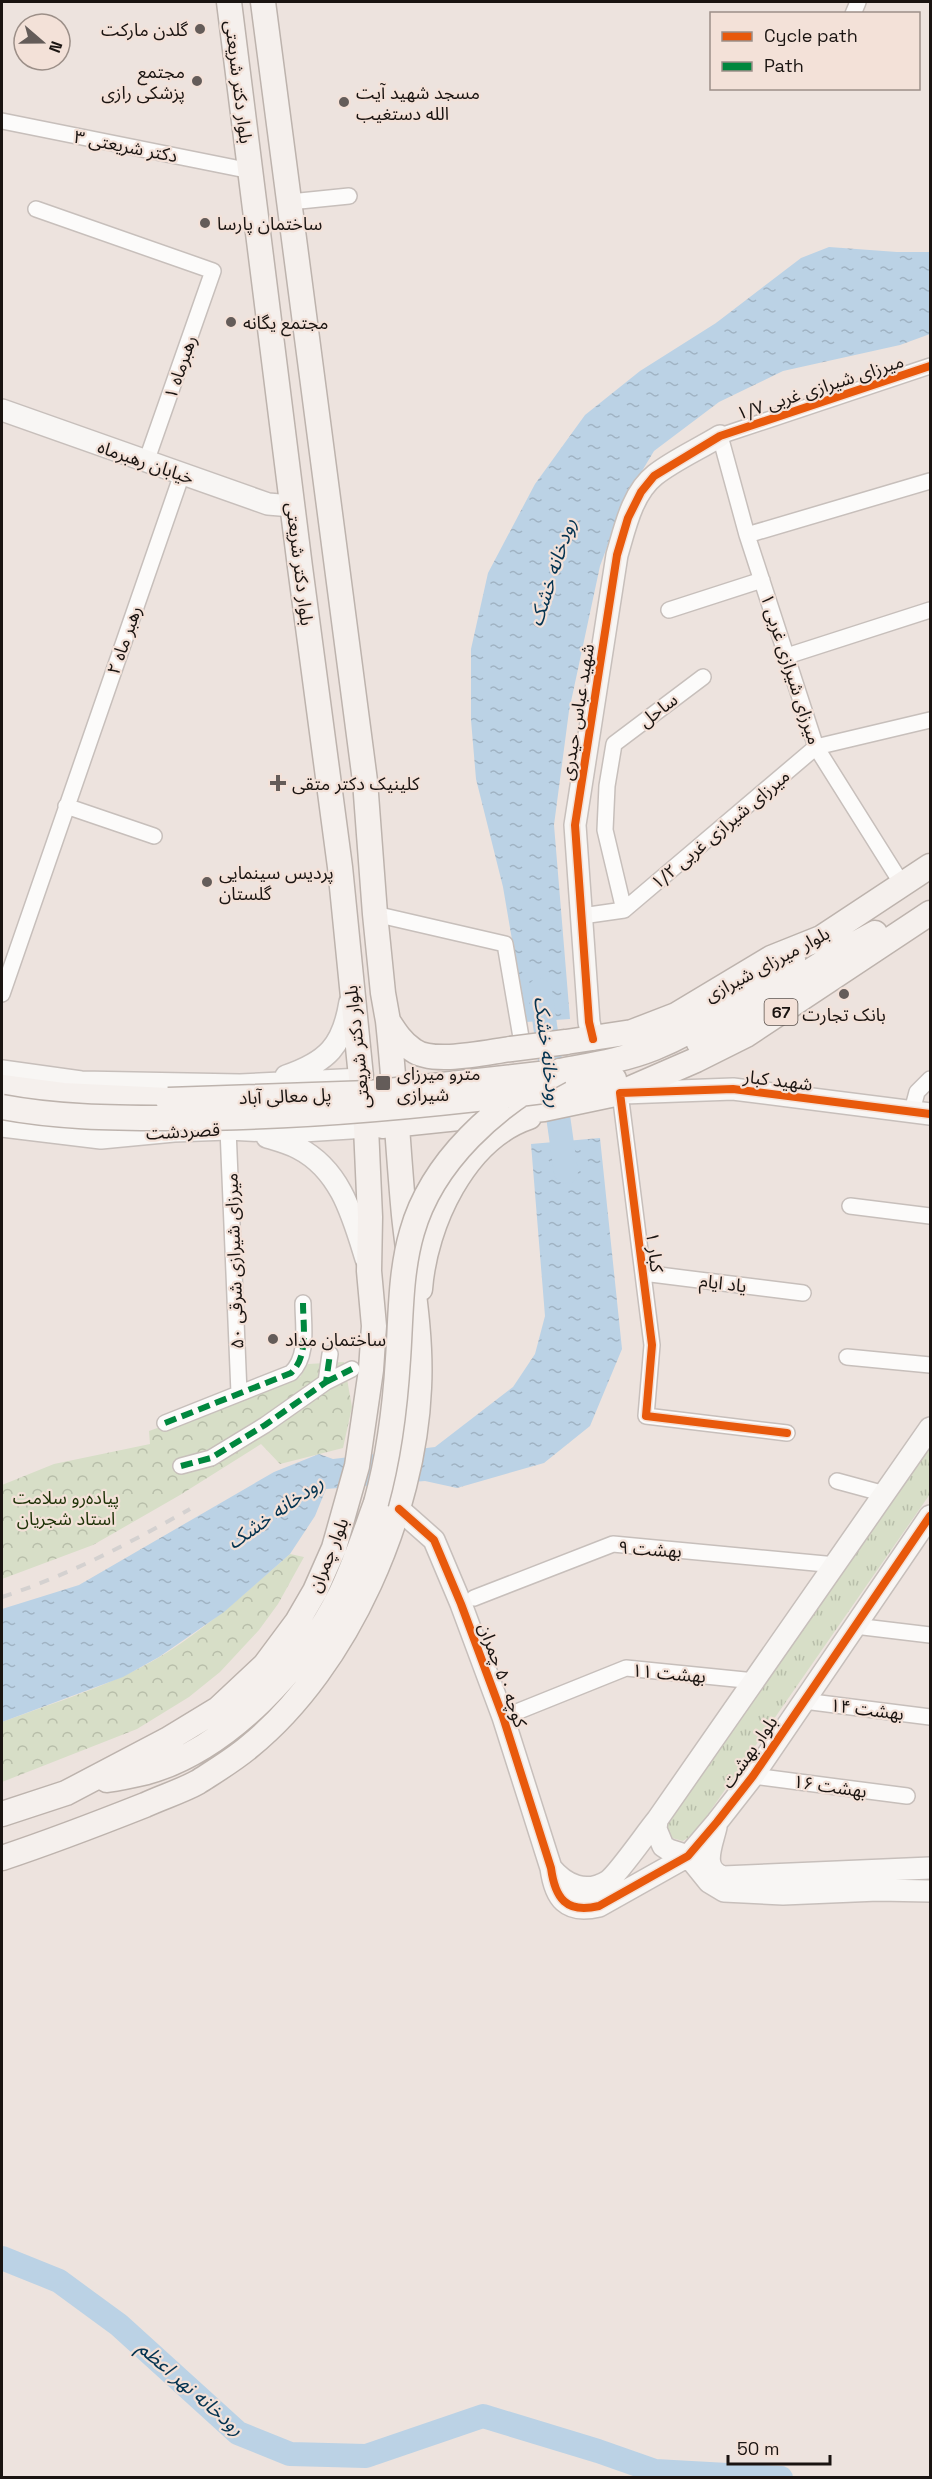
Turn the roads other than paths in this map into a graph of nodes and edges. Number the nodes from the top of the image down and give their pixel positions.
1 (229, 2) edge
2 (263, 2) edge
3 (2, 121) edge
4 (251, 171) junction
5 (349, 196) dead end
6 (290, 202) junction
7 (36, 209) dead end
8 (930, 366) edge
9 (2, 410) edge
10 (720, 436) junction
11 (146, 462) junction
12 (182, 474) junction
13 (930, 481) edge
14 (292, 506) junction
15 (747, 535) junction
16 (762, 580) junction
17 (669, 610) dead end
18 (930, 610) edge
19 (787, 656) junction
20 (703, 677) dead end
21 (930, 720) edge
22 (360, 744) junction
23 (324, 746) junction
24 (816, 747) junction
25 (365, 781) junction
26 (329, 783) junction
27 (66, 806) junction
28 (154, 836) dead end
29 (930, 866) edge
30 (902, 885) junction
31 (930, 904) edge
32 (624, 910) junction
33 (930, 913) edge
34 (375, 914) junction
35 (582, 916) junction
36 (829, 945) junction
37 (2, 994) edge
38 (351, 994) junction
39 (388, 1021) junction
40 (593, 1039) junction
41 (517, 1049) junction
42 (447, 1057) junction
43 (2, 1071) edge
44 (560, 1071) junction
45 (394, 1077) junction
46 (362, 1079) junction
47 (930, 1079) edge
48 (268, 1082) junction
49 (321, 1082) junction
50 (2, 1087) edge
51 (620, 1093) junction
52 (2, 1107) edge
53 (536, 1107) junction
54 (921, 1112) edge
55 (453, 1120) junction
56 (398, 1125) junction
57 (2, 1126) edge
58 (366, 1127) junction
59 (238, 1129) junction
60 (850, 1206) dead end
61 (404, 1212) junction
62 (930, 1216) edge
63 (370, 1217) junction
64 (369, 1270) junction
65 (643, 1273) junction
66 (803, 1293) dead end
67 (303, 1304) dead end
68 (417, 1334) junction
69 (330, 1354) dead end
70 (847, 1357) dead end
71 (930, 1365) edge
72 (352, 1369) dead end
73 (326, 1382) junction
74 (239, 1393) junction
75 (165, 1423) dead end
76 (930, 1428) edge
77 (787, 1432) dead end
78 (181, 1466) dead end
79 (837, 1482) dead end
80 (885, 1494) junction
81 (393, 1500) junction
82 (930, 1516) edge
83 (836, 1565) junction
84 (474, 1598) dead end
85 (855, 1626) junction
86 (930, 1635) edge
87 (755, 1681) junction
88 (804, 1701) junction
89 (519, 1711) dead end
90 (930, 1717) edge
91 (753, 1776) junction
92 (75, 1787) junction
93 (907, 1796) dead end
94 (2, 1814) edge
95 (657, 1820) junction
96 (717, 1822) junction
97 (688, 1856) junction
98 (2, 1858) edge
99 (550, 1868) junction
100 (930, 1868) edge
101 (930, 1891) edge

1 - 4 main road, بلوار دکتر شریعتی
2 - 6 main road, بلوار دکتر شریعتی
3 - 4 street, ۳ دکتر شریعتی
4 - 14 main road, بلوار دکتر شریعتی
5 - 6 street
6 - 22 main road, بلوار دکتر شریعتی
7 - 11 street, ۱ رهبرماه
8 - 10 street, ۱/۷ میرزای شیرازی غربی
9 - 11 street, خیابان رهبرماه
10 - 15 street, ۱ میرزای شیرازی غربی
10 - 35 street, شهید عباس حیدری
11 - 12 street, خیابان رهبرماه
12 - 14 street, خیابان رهبرماه
12 - 27 street, ۲ رهبر ماه
13 - 15 street
14 - 23 main road, بلوار دکتر شریعتی
15 - 16 street, ۱ میرزای شیرازی غربی
16 - 17 street
16 - 19 street, ۱ میرزای شیرازی غربی
18 - 19 street
19 - 24 street, ۱ میرزای شیرازی غربی
20 - 32 street, ساحل
21 - 24 street
22 - 23 main road
22 - 25 main road, بلوار دکتر شریعتی
23 - 26 main road, بلوار دکتر شریعتی
24 - 30 street, ۱ میرزای شیرازی غربی
24 - 32 street, ۱/۲ میرزای شیرازی غربی
25 - 26 main road
25 - 34 main road, بلوار دکتر شریعتی
26 - 38 main road, بلوار دکتر شریعتی
27 - 28 street
27 - 37 street, ۲ رهبر ماه
29 - 30 main road, بلوار میرزای شیرازی
30 - 36 main road, بلوار میرزای شیرازی
31 - 36 main road
32 - 35 street
33 - 51 main road, 67
34 - 39 main road, بلوار دکتر شریعتی
34 - 41 street
35 - 40 street, شهید عباس حیدری
36 - 40 main road, بلوار میرزای شیرازی
36 - 44 main road
36 - 53 main road
38 - 46 main road, بلوار دکتر شریعتی
38 - 48 street
39 - 42 main road, بلوار میرزای شیرازی
39 - 45 main road, بلوار دکتر شریعتی
40 - 41 main road, بلوار میرزای شیرازی, bridge
41 - 42 main road, بلوار میرزای شیرازی
42 - 55 main road
43 - 48 street
44 - 50 main road, پل معالی آباد, bridge
44 - 81 main road, bridge
45 - 46 main road
45 - 56 main road
46 - 49 street
46 - 58 main road, بلوار دکتر شریعتی
47 - 54 street
48 - 49 street
49 - 59 street
51 - 53 main road, 67
51 - 54 street, شهید کبار
51 - 65 street, ۱ کبار
52 - 53 main road, پل معالی آباد, bridge
53 - 55 main road
53 - 68 main road
55 - 56 main road
56 - 58 main road
56 - 61 main road
57 - 59 street, قصردشت
58 - 59 street, قصردشت
58 - 63 main road, بلوار چمران
59 - 64 street
59 - 74 street, ۵۰ میرزای شیرازی شرقی
60 - 62 street
61 - 63 main road
61 - 68 main road
63 - 64 main road, بلوار چمران
64 - 92 main road, بلوار چمران
65 - 66 street, یاد ایام
65 - 77 street, ۱ کبار
67 - 74 street
68 - 81 main road
69 - 73 street
70 - 71 street
72 - 73 street
73 - 78 street
74 - 75 street
76 - 80 street, بلوار بهشت
79 - 80 street
80 - 83 street, بلوار بهشت
81 - 92 main road
81 - 98 main road
81 - 99 street, کوچه ۵۰ چمران
82 - 85 street, بلوار بهشت
83 - 84 street, ۹ بهشت
83 - 87 street, بلوار بهشت
85 - 86 street
85 - 88 street, بلوار بهشت
87 - 89 street, ۱۱ بهشت
87 - 95 street, بلوار بهشت
88 - 90 street, ۱۴ بهشت
88 - 91 street, بلوار بهشت
91 - 93 street, ۱۶ بهشت
91 - 96 street, بلوار بهشت
92 - 94 main road, بلوار چمران
95 - 97 street
95 - 99 street, بلوار بهشت
96 - 97 street, بلوار بهشت
96 - 100 street
97 - 99 street, بلوار بهشت
97 - 101 street

